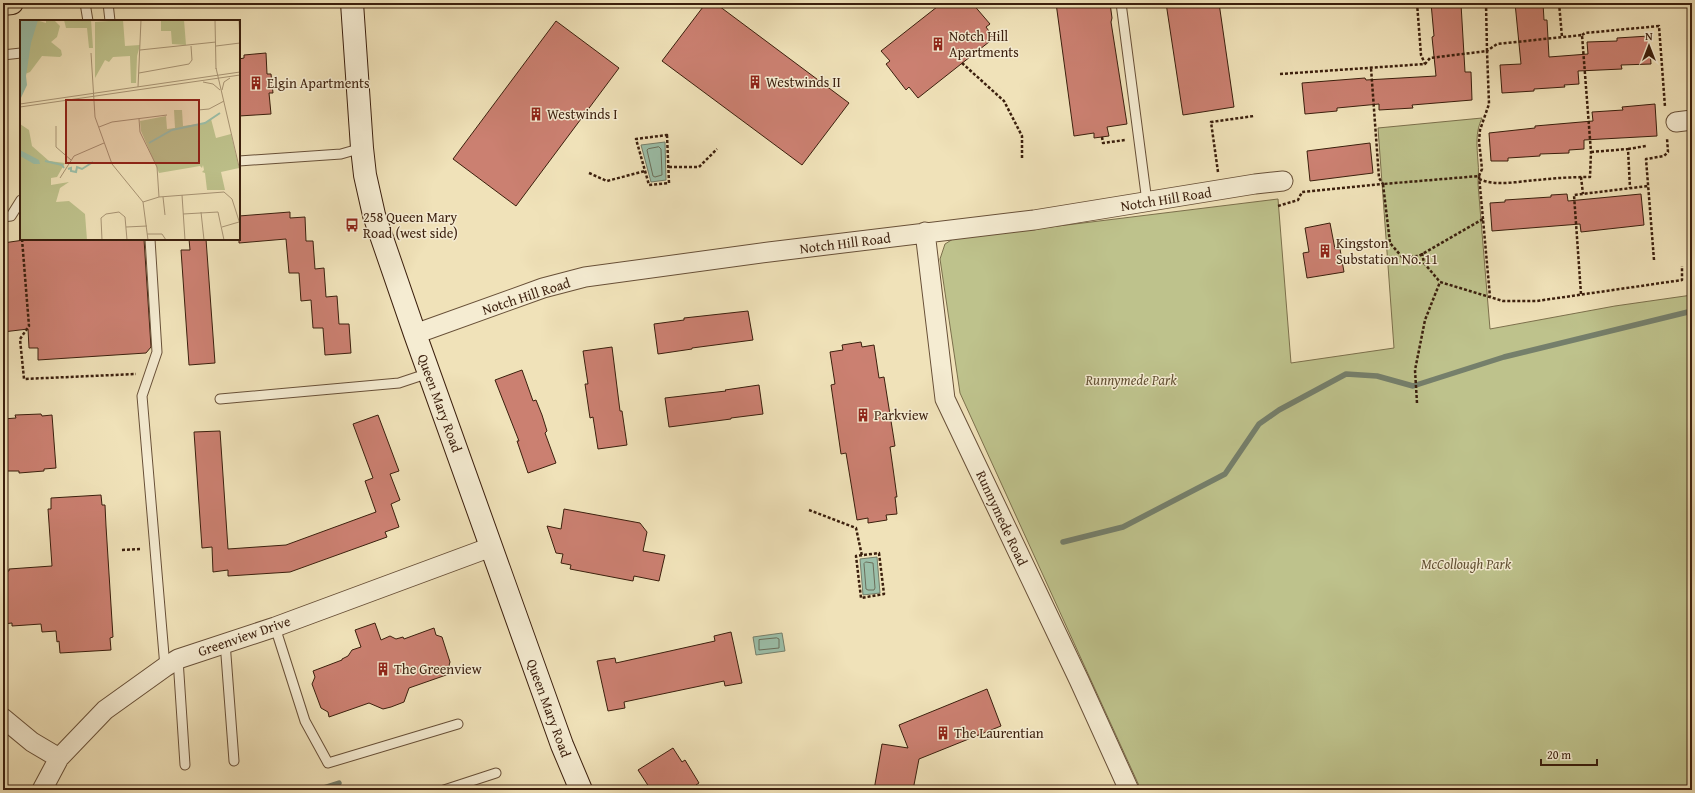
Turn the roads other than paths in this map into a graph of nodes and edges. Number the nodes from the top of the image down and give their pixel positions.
1 (12, 3) edge
2 (85, 3) edge
3 (108, 3) edge
4 (352, 3) edge
5 (1121, 3) edge
6 (3, 4) edge
7 (88, 20) edge
8 (110, 20) edge
9 (20, 53) edge
10 (3, 55) edge
11 (362, 148) junction
12 (240, 161) edge
13 (1283, 181) dead end
14 (20, 202) edge
15 (1147, 202) junction
16 (3, 217) edge
17 (925, 232) junction
18 (150, 240) edge
19 (415, 334) junction
20 (430, 372) junction
21 (220, 399) dead end
22 (491, 547) junction
23 (275, 627) junction
24 (225, 642) junction
25 (172, 663) junction
26 (3, 718) edge
27 (458, 724) dead end
28 (59, 758) junction
29 (234, 761) dead end
30 (186, 765) dead end
31 (496, 773) dead end
32 (42, 790) edge
33 (444, 790) edge
34 (581, 790) edge
35 (1129, 790) edge

1 - 6 main road
2 - 7 lane
3 - 8 lane
4 - 11 street, Queen Mary Road
5 - 15 lane
9 - 10 lane
11 - 12 lane
11 - 19 street, Queen Mary Road
13 - 15 street, Notch Hill Road
14 - 16 lane
15 - 17 street, Notch Hill Road
17 - 19 street, Notch Hill Road
17 - 35 street, Runnymede Road
18 - 25 lane
19 - 20 street, Queen Mary Road
20 - 21 lane
20 - 22 street, Queen Mary Road
22 - 23 street, Greenview Drive
22 - 34 street, Queen Mary Road
23 - 24 street, Greenview Drive
23 - 27 lane
24 - 25 street, Greenview Drive
24 - 29 lane
25 - 28 street, Greenview Drive
25 - 30 lane
26 - 28 street
28 - 32 street, Greenview Drive
31 - 33 lane

